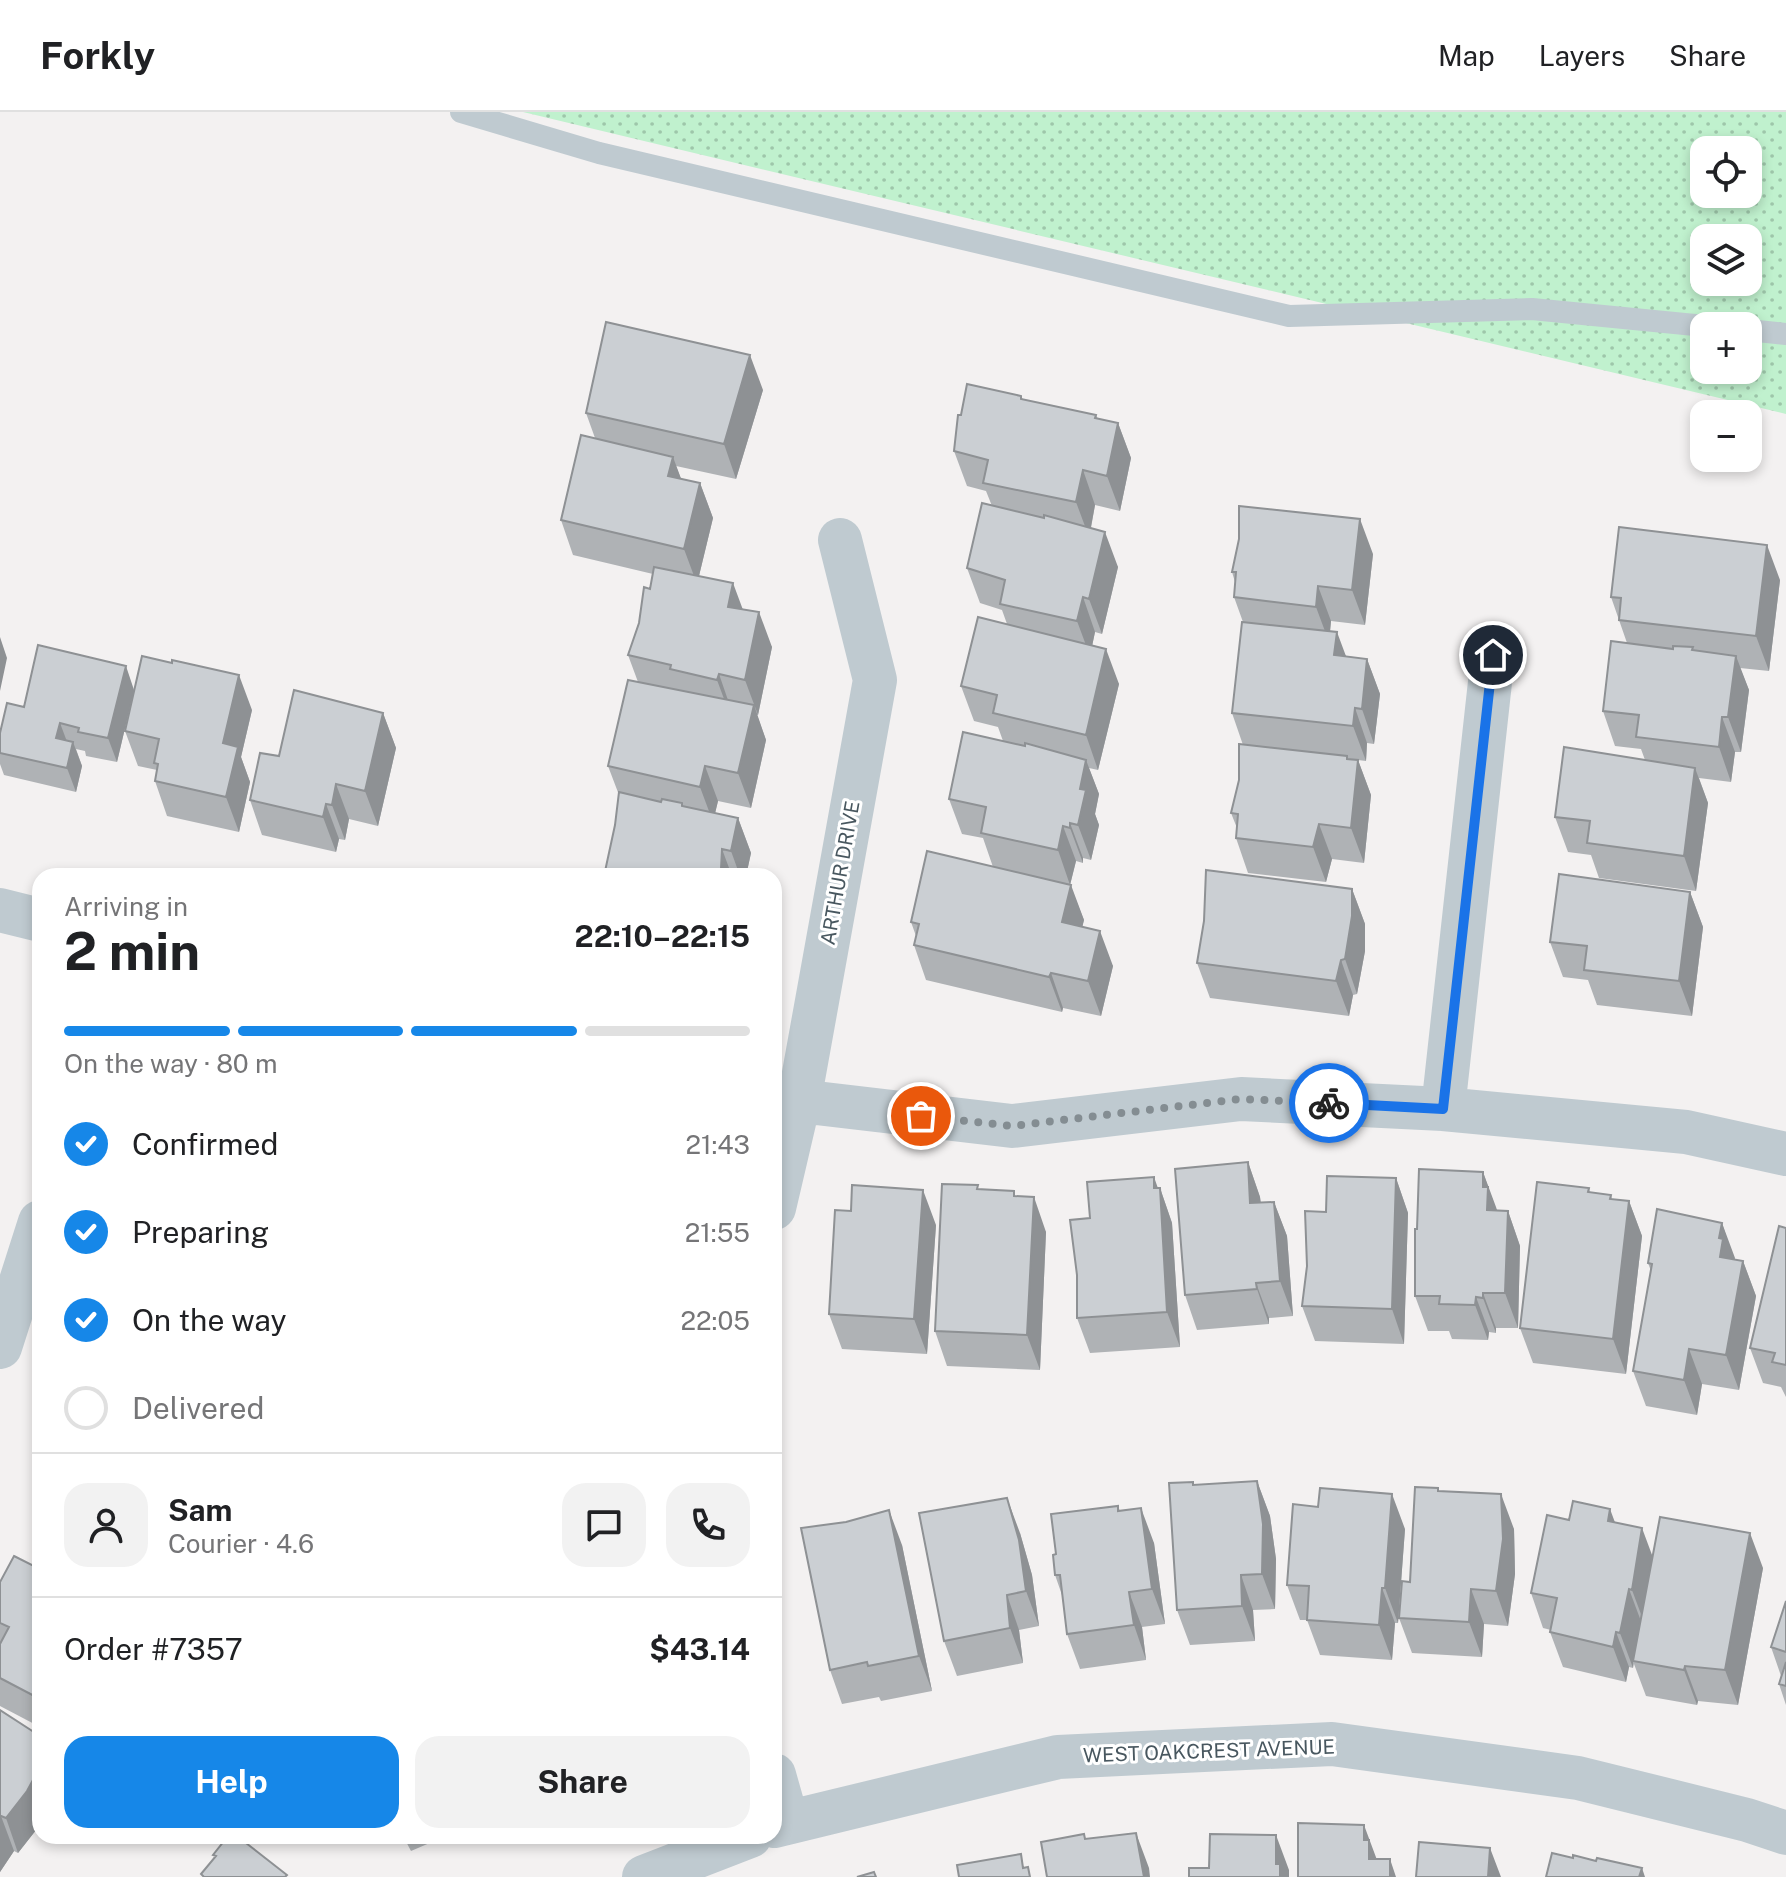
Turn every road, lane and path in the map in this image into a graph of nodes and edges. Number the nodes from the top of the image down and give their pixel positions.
1 (461, 112) edge
2 (1690, 325) edge
3 (1762, 331) edge
4 (1786, 334) edge
5 (840, 540) dead end
6 (1493, 655) dead end
7 (0, 910) edge
8 (32, 918) edge
9 (799, 1101) junction
10 (1443, 1109) junction
11 (1786, 1154) edge
12 (782, 1174) edge
13 (32, 1247) edge
14 (0, 1347) edge
15 (782, 1825) edge
16 (1786, 1833) edge
17 (729, 1844) edge
18 (644, 1877) edge

1 - 2 lane
3 - 4 lane
5 - 9 street, ARTHUR DRIVE
6 - 10 street
7 - 8 street
9 - 10 street
9 - 12 street, ARTHUR DRIVE
10 - 11 street
13 - 14 street
15 - 16 street, WEST OAKCREST AVENUE
17 - 18 street, WEST OAKCREST AVENUE

